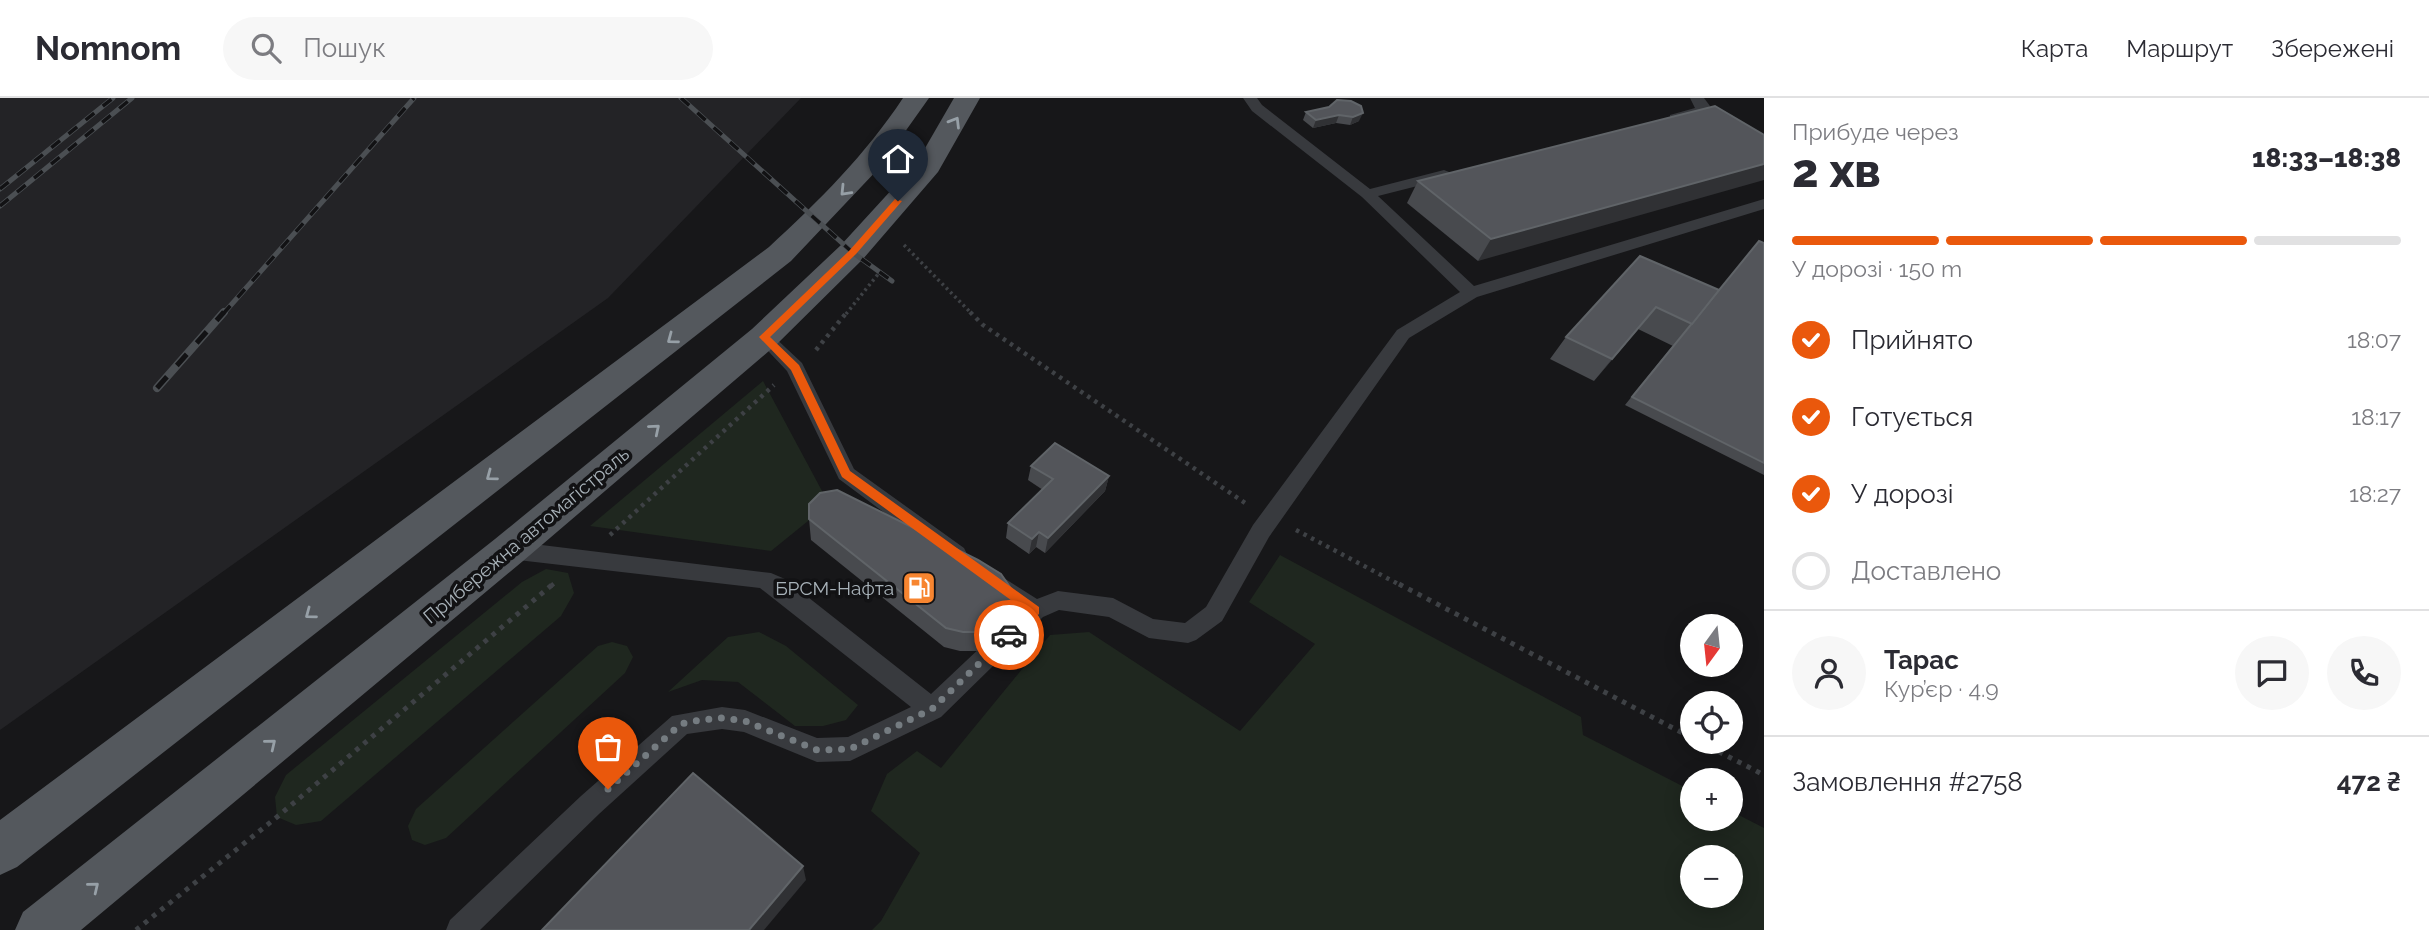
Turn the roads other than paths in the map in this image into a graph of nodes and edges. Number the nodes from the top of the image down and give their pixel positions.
1 (916, 98) edge
2 (967, 98) edge
3 (1250, 98) edge
4 (1697, 98) edge
5 (1661, 121) edge
6 (1461, 171) edge
7 (1367, 194) junction
8 (1764, 204) edge
9 (1471, 293) junction
10 (764, 337) junction
11 (509, 550) junction
12 (1035, 610) junction
13 (932, 709) junction
14 (0, 850) edge
15 (41, 930) edge
16 (460, 930) edge

1 -> 14 main road
10 -> 2 main road, Прибережна автомагістраль
3 - 7 lane
4 - 5 lane
6 - 7 lane
7 - 9 lane
8 - 9 lane
9 - 12 lane
11 -> 10 main road, Прибережна автомагістраль
10 - 12 lane
11 - 13 lane
15 -> 11 main road, Прибережна автомагістраль
12 - 13 lane
13 - 16 lane

